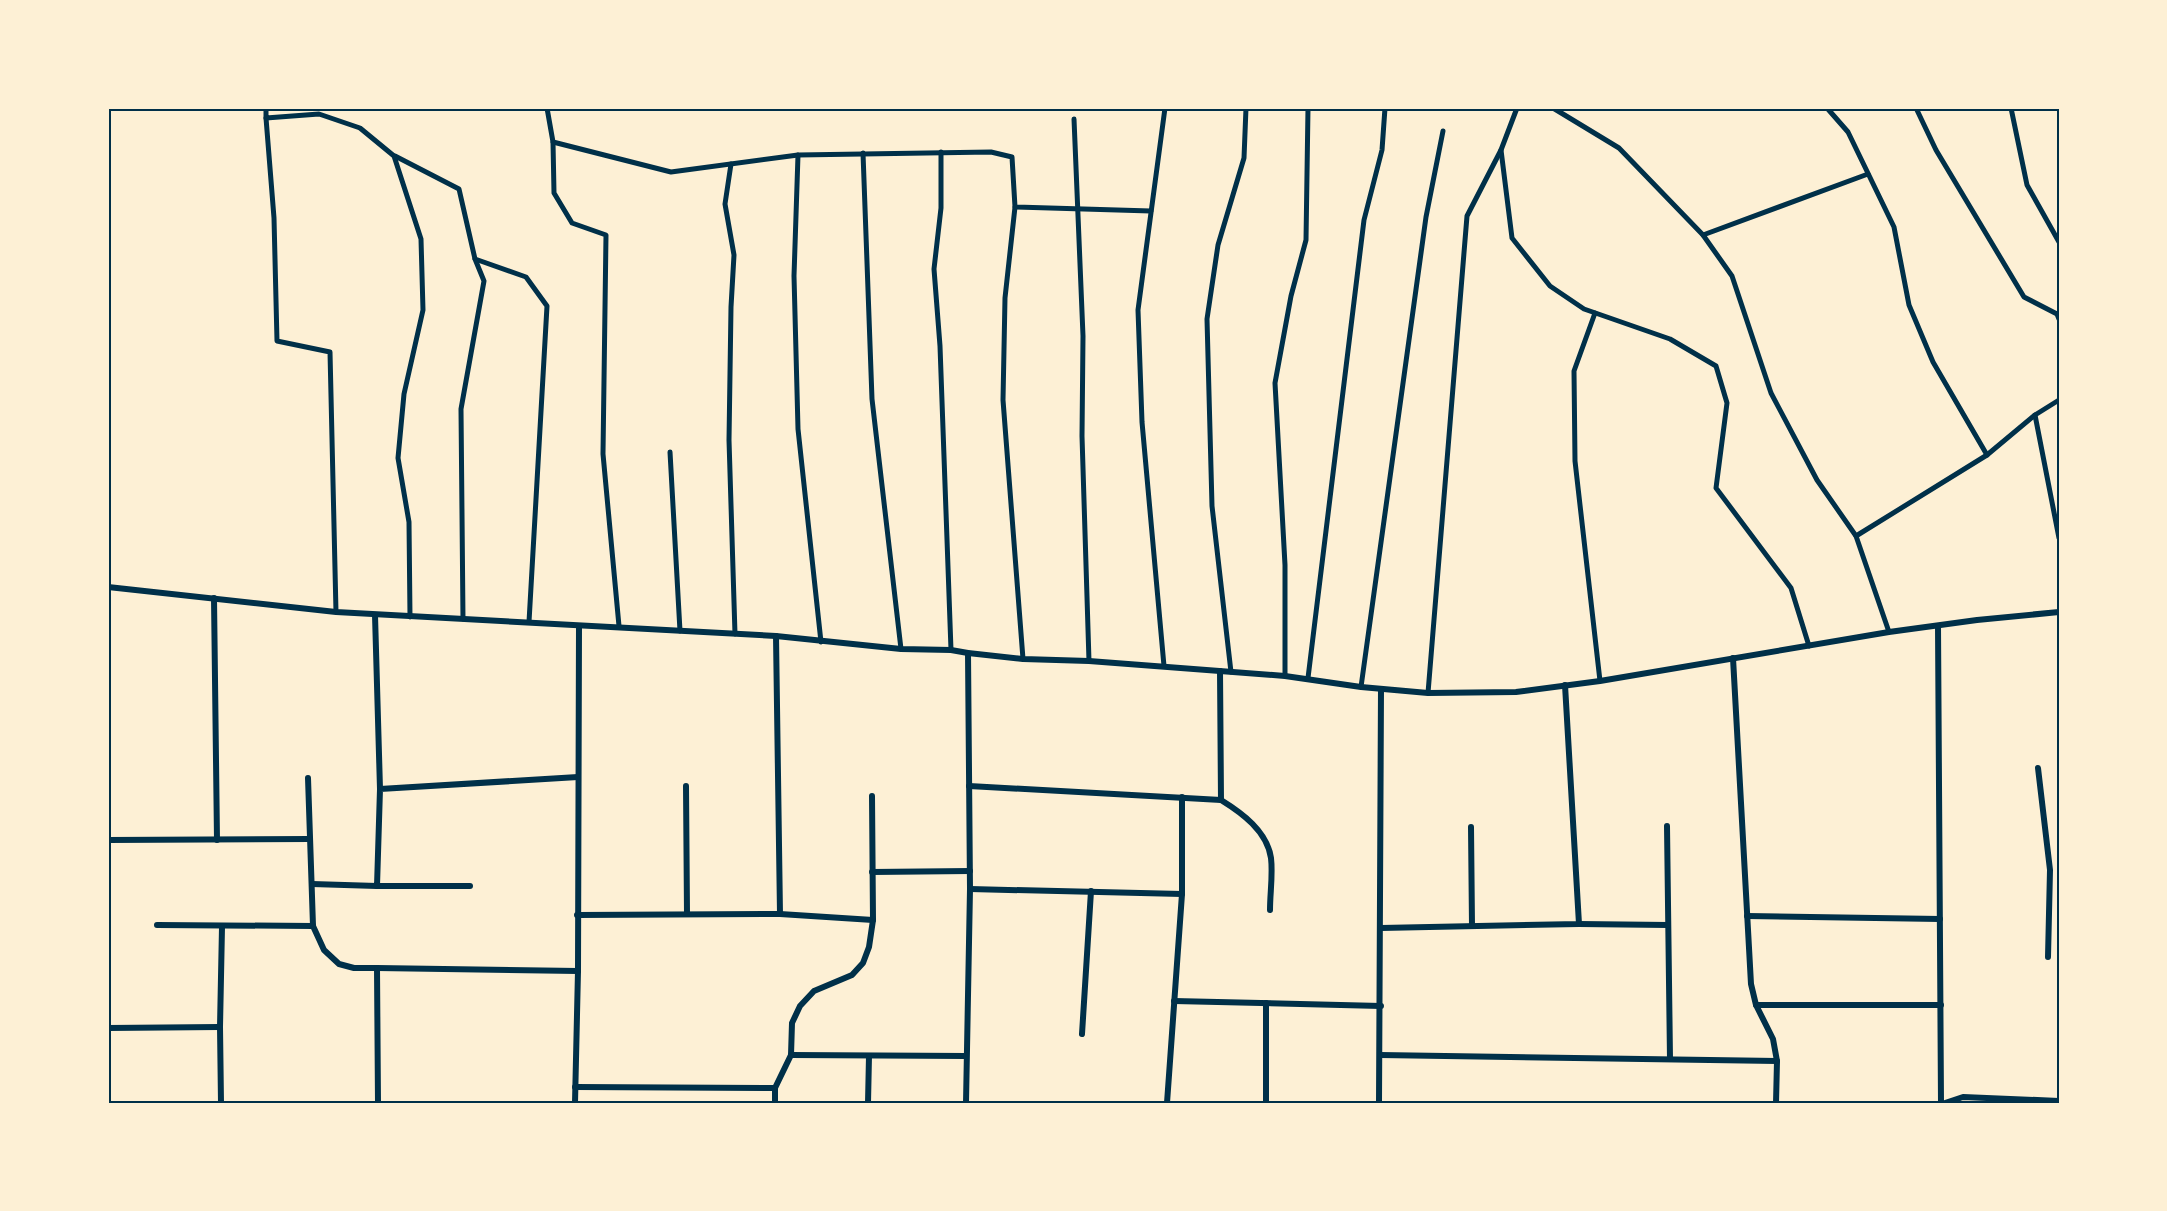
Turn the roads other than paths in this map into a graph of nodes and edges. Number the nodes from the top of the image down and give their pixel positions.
1 (266, 108) edge
2 (547, 108) edge
3 (1165, 108) edge
4 (1246, 108) edge
5 (1308, 108) edge
6 (1385, 108) edge
7 (1517, 108) edge
8 (1553, 108) edge
9 (1827, 108) edge
10 (1916, 108) edge
11 (2010, 108) edge
12 (266, 117) junction
13 (1074, 119) dead end
14 (1443, 131) dead end
15 (553, 142) junction
16 (1501, 150) junction
17 (863, 153) junction
18 (941, 153) junction
19 (798, 155) junction
20 (394, 156) junction
21 (731, 164) junction
22 (1868, 174) junction
23 (1015, 207) junction
24 (1078, 209) junction
25 (1151, 211) junction
26 (1703, 235) junction
27 (2059, 242) edge
28 (475, 259) junction
29 (1595, 313) junction
30 (2059, 319) edge
31 (2059, 400) edge
32 (2035, 416) junction
33 (670, 452) dead end
34 (1987, 455) junction
35 (1856, 536) junction
36 (2059, 538) edge
37 (108, 587) edge
38 (214, 598) junction
39 (336, 612) junction
40 (2059, 612) edge
41 (375, 615) junction
42 (410, 617) junction
43 (463, 619) junction
44 (529, 622) junction
45 (579, 626) junction
46 (1938, 626) junction
47 (619, 627) junction
48 (680, 631) junction
49 (1889, 632) junction
50 (735, 634) junction
51 (776, 636) junction
52 (821, 642) junction
53 (1809, 646) junction
54 (902, 649) junction
55 (951, 650) junction
56 (968, 653) junction
57 (1733, 658) junction
58 (1023, 659) junction
59 (1089, 661) junction
60 (1164, 666) junction
61 (1220, 671) junction
62 (1231, 672) junction
63 (1285, 676) junction
64 (1308, 678) junction
65 (1600, 681) junction
66 (1565, 685) junction
67 (1361, 687) junction
68 (1381, 689) junction
69 (1428, 693) junction
70 (2038, 768) dead end
71 (578, 777) junction
72 (308, 778) dead end
73 (686, 786) dead end
74 (969, 786) junction
75 (380, 789) junction
76 (872, 796) dead end
77 (1182, 797) junction
78 (1221, 800) junction
79 (1667, 826) dead end
80 (1471, 827) dead end
81 (108, 840) edge
82 (217, 840) junction
83 (310, 840) junction
84 (2059, 869) edge
85 (970, 870) junction
86 (2050, 870) junction
87 (872, 872) junction
88 (312, 884) junction
89 (377, 886) junction
90 (470, 886) dead end
91 (970, 889) junction
92 (1091, 891) junction
93 (1182, 894) junction
94 (1270, 910) dead end
95 (687, 914) junction
96 (780, 914) junction
97 (577, 915) junction
98 (1747, 916) junction
99 (1940, 919) junction
100 (873, 920) junction
101 (1579, 924) junction
102 (157, 925) dead end
103 (1668, 925) junction
104 (313, 926) junction
105 (1472, 926) junction
106 (222, 927) junction
107 (1381, 928) junction
108 (2048, 957) dead end
109 (377, 968) junction
110 (578, 971) junction
111 (1174, 1001) junction
112 (1266, 1003) junction
113 (1756, 1005) junction
114 (1941, 1005) junction
115 (1381, 1006) junction
116 (108, 1028) edge
117 (219, 1028) junction
118 (1082, 1034) dead end
119 (791, 1055) junction
120 (1380, 1055) junction
121 (869, 1056) junction
122 (966, 1056) junction
123 (1670, 1059) junction
124 (1777, 1061) junction
125 (575, 1087) junction
126 (775, 1088) junction
127 (2059, 1101) edge
128 (221, 1103) edge
129 (378, 1103) edge
130 (574, 1103) edge
131 (775, 1103) edge
132 (868, 1103) edge
133 (966, 1103) edge
134 (1167, 1103) edge
135 (1266, 1103) edge
136 (1379, 1103) edge
137 (1776, 1103) edge
138 (1941, 1103) edge
139 (1946, 1103) edge

1 - 12 street
2 - 15 street
3 - 25 street
4 - 62 street
5 - 63 street
6 - 64 street
7 - 16 street
8 - 26 street
9 - 22 street
10 - 30 street
11 - 27 street
12 - 20 street
12 - 39 street
13 - 24 street
14 - 67 street
15 - 21 street
15 - 47 street
16 - 29 street
16 - 69 street
17 - 18 street
17 - 19 street
17 - 54 street
18 - 23 street
18 - 55 street
19 - 21 street
19 - 52 street
20 - 28 street
20 - 42 street
21 - 50 street
22 - 26 street
22 - 34 street
23 - 24 street
23 - 58 street
24 - 25 street
24 - 59 street
25 - 60 street
26 - 35 street
28 - 43 street
28 - 44 street
29 - 53 street
29 - 65 street
31 - 32 street
32 - 34 street
32 - 36 street
33 - 48 street
34 - 35 street
35 - 49 street
37 - 38 street
38 - 39 street
38 - 82 street
39 - 41 street
40 - 46 street
41 - 42 street
41 - 75 street
42 - 43 street
43 - 44 street
44 - 45 street
45 - 47 street
45 - 71 street
46 - 49 street
46 - 99 street
47 - 48 street
48 - 50 street
49 - 53 street
50 - 51 street
51 - 52 street
51 - 96 street
52 - 54 street
53 - 57 street
54 - 55 street
55 - 56 street
56 - 58 street
56 - 74 street
57 - 65 street
57 - 98 street
58 - 59 street
59 - 60 street
60 - 61 street
61 - 62 street
61 - 78 street
62 - 63 street
63 - 64 street
64 - 67 street
65 - 66 street
66 - 69 street
66 - 101 street
67 - 68 street
68 - 69 street
68 - 107 street
70 - 86 street
71 - 75 street
71 - 97 street
72 - 83 street
73 - 95 street
74 - 77 street
74 - 85 street
75 - 89 street
76 - 87 street
77 - 78 street
77 - 93 street
78 - 94 street
79 - 103 street
80 - 105 street
81 - 82 street
82 - 83 street
83 - 88 street
84 - 86 street
85 - 87 street
85 - 91 street
86 - 108 street
87 - 100 street
88 - 89 street
88 - 104 street
89 - 90 street
91 - 92 street
91 - 122 street
92 - 93 street
92 - 118 street
93 - 111 street
95 - 96 street
95 - 97 street
96 - 100 street
97 - 110 street
98 - 99 street
98 - 113 street
99 - 114 street
100 - 119 street
101 - 103 street
101 - 105 street
102 - 106 street
103 - 123 street
104 - 106 street
104 - 109 street
105 - 107 street
106 - 117 street
107 - 115 street
109 - 110 street
109 - 129 street
110 - 125 street
111 - 112 street
111 - 134 street
112 - 115 street
112 - 135 street
113 - 114 street
113 - 124 street
114 - 138 street
115 - 120 street
116 - 117 street
117 - 128 street
119 - 121 street
119 - 126 street
120 - 123 street
120 - 136 street
121 - 122 street
121 - 132 street
122 - 133 street
123 - 124 street
124 - 137 street
125 - 126 street
125 - 130 street
126 - 131 street
127 - 139 street

